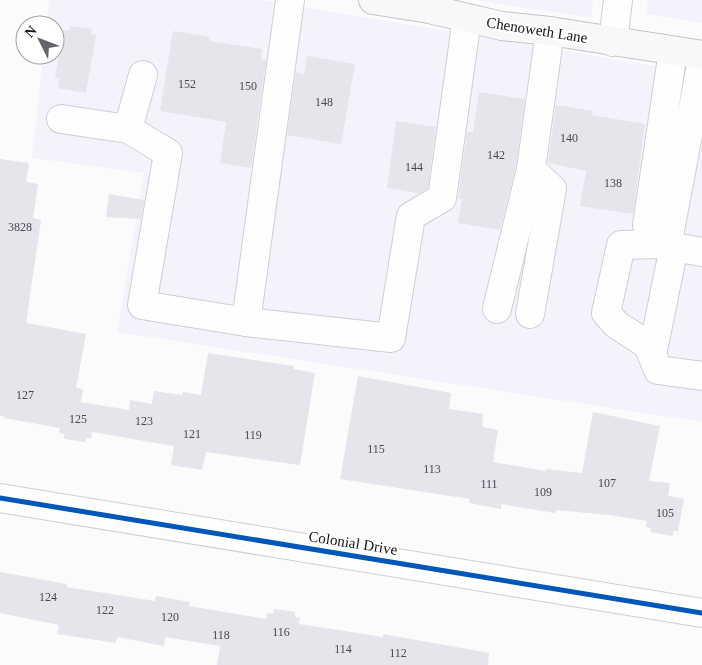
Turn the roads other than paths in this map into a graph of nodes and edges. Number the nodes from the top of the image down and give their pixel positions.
1 (290, 0) edge
2 (377, 0) edge
3 (618, 0) edge
4 (467, 18) junction
5 (550, 31) junction
6 (613, 42) junction
7 (673, 51) junction
8 (702, 55) edge
9 (702, 60) edge
10 (143, 75) dead end
11 (60, 119) dead end
12 (128, 129) junction
13 (531, 169) junction
14 (665, 245) junction
15 (702, 252) edge
16 (497, 309) dead end
17 (530, 314) dead end
18 (246, 322) junction
19 (652, 355) junction
20 (702, 376) edge
21 (0, 498) edge
22 (702, 613) edge

1 - 18 street
2 - 4 main road, Chenoweth Lane
3 - 6 street
4 - 5 main road, Chenoweth Lane
4 - 18 street
5 - 6 main road, Chenoweth Lane
5 - 13 street
6 - 7 main road, Chenoweth Lane
7 - 8 main road, Chenoweth Lane
7 - 14 street
9 - 14 street
10 - 12 street
11 - 12 street
12 - 18 street
13 - 16 street
13 - 17 street
14 - 15 street
14 - 19 street
14 - 19 street
19 - 20 street
21 - 22 street, Colonial Drive

